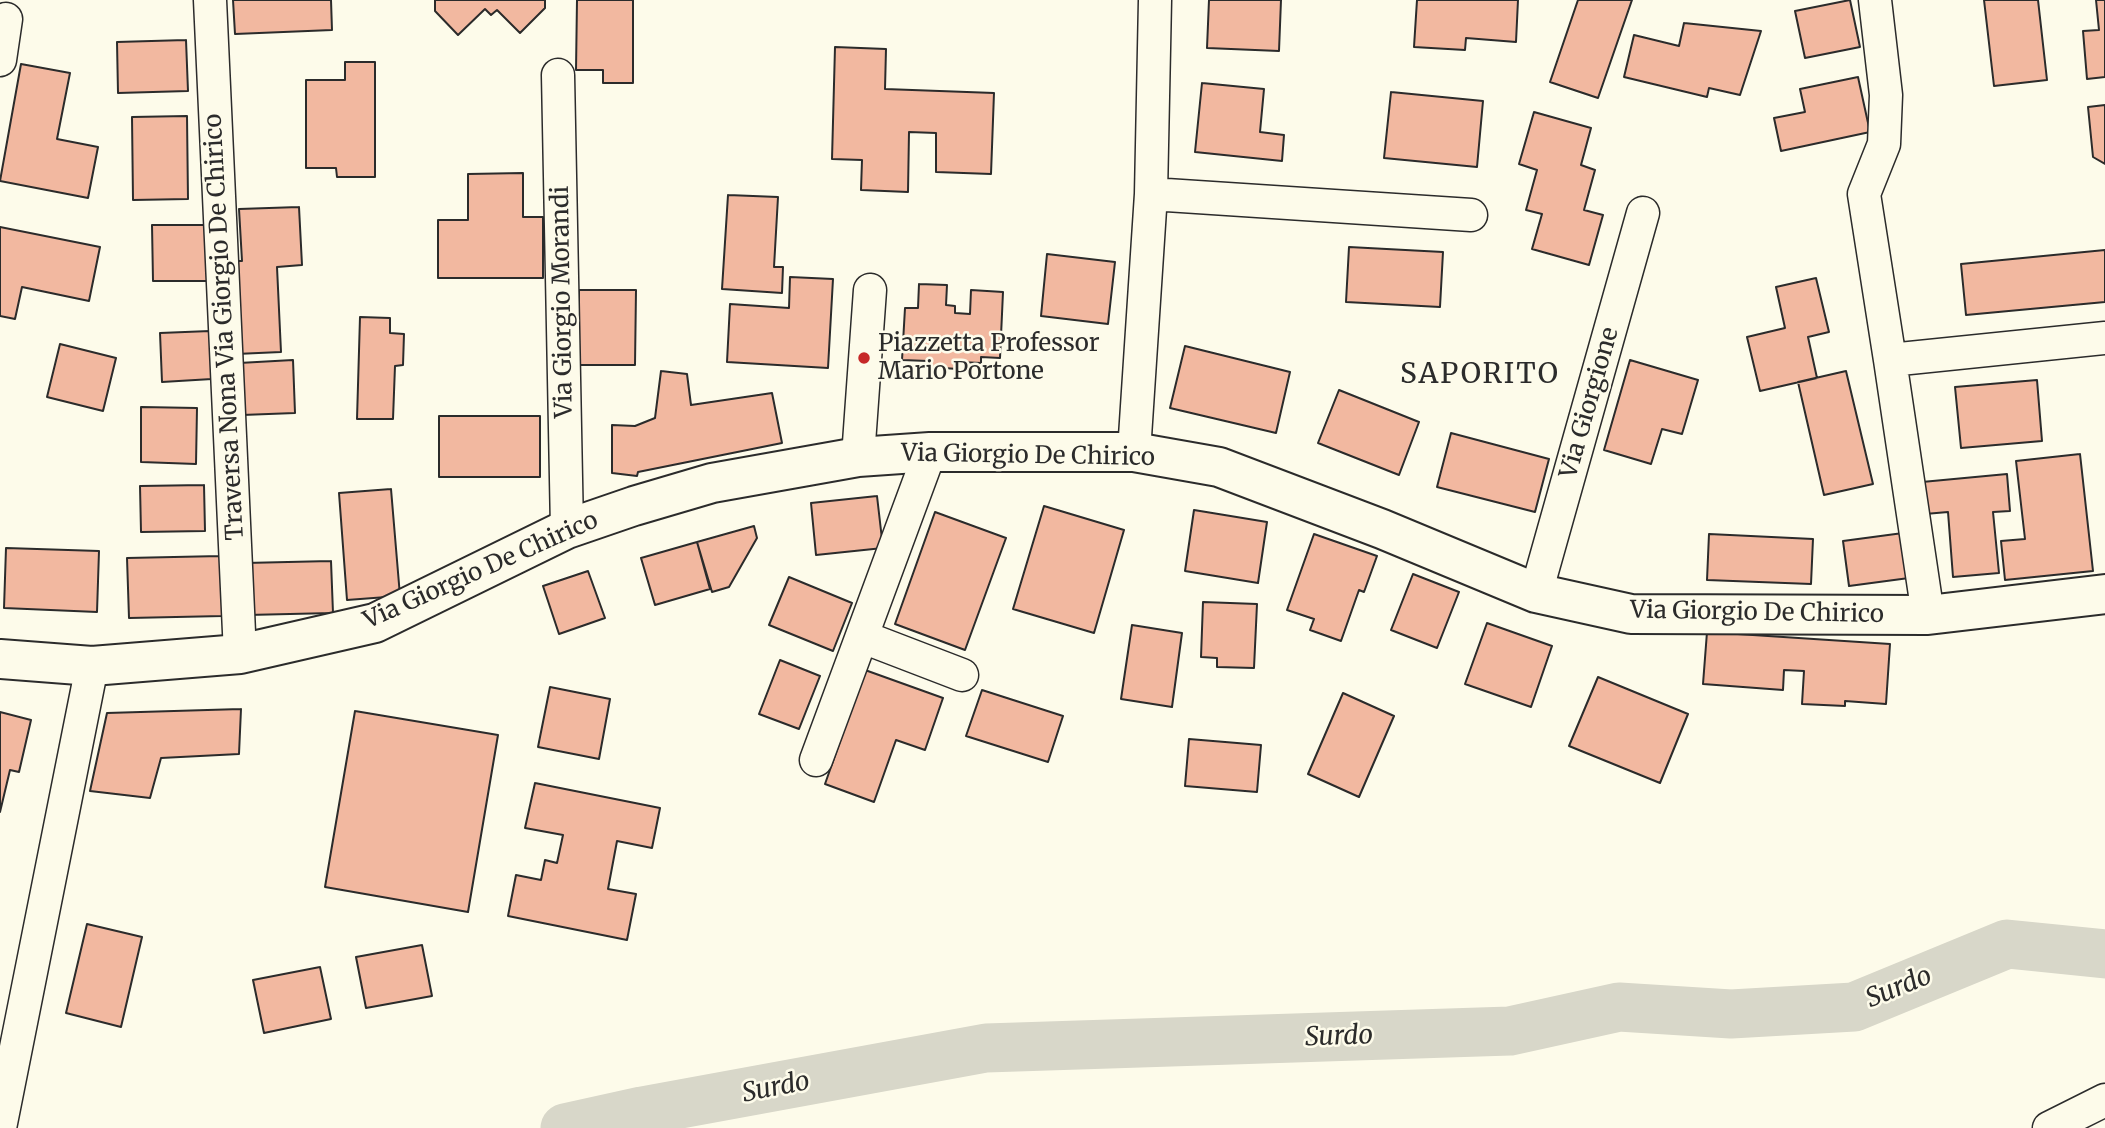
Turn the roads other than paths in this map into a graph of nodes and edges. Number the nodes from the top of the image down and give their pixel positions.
1 (210, 0) edge
2 (1155, 0) edge
3 (1875, 0) edge
4 (6, 19) dead end
5 (0, 60) edge
6 (558, 75) dead end
7 (1151, 194) junction
8 (1643, 214) dead end
9 (1471, 215) dead end
10 (870, 290) dead end
11 (2105, 338) edge
12 (1890, 360) junction
13 (930, 452) junction
14 (1134, 452) junction
15 (858, 457) junction
16 (567, 529) junction
17 (1536, 593) junction
18 (2105, 594) edge
19 (1928, 615) junction
20 (863, 637) junction
21 (240, 654) junction
22 (0, 659) edge
23 (92, 666) junction
24 (962, 675) dead end
25 (816, 760) dead end
26 (2105, 1100) edge
27 (0, 1128) edge
28 (2049, 1128) edge

1 - 21 street, Traversa Nona Via Giorgio De Chirico
2 - 7 street
3 - 12 street
4 - 5 street
6 - 16 street, Via Giorgio Morandi
7 - 9 street
7 - 14 street
8 - 17 street, Via Giorgione
10 - 15 street
11 - 12 street
12 - 19 street
13 - 14 main road, Via Giorgio De Chirico
13 - 15 main road, Via Giorgio De Chirico
13 - 20 street
14 - 17 main road, Via Giorgio De Chirico
15 - 16 main road, Via Giorgio De Chirico
16 - 21 main road, Via Giorgio De Chirico
17 - 19 main road, Via Giorgio De Chirico
18 - 19 main road, Via Giorgio De Chirico
20 - 24 street
20 - 25 street
21 - 23 main road, Via Giorgio De Chirico
22 - 23 main road, Via Giorgio De Chirico
23 - 27 street
26 - 28 street

